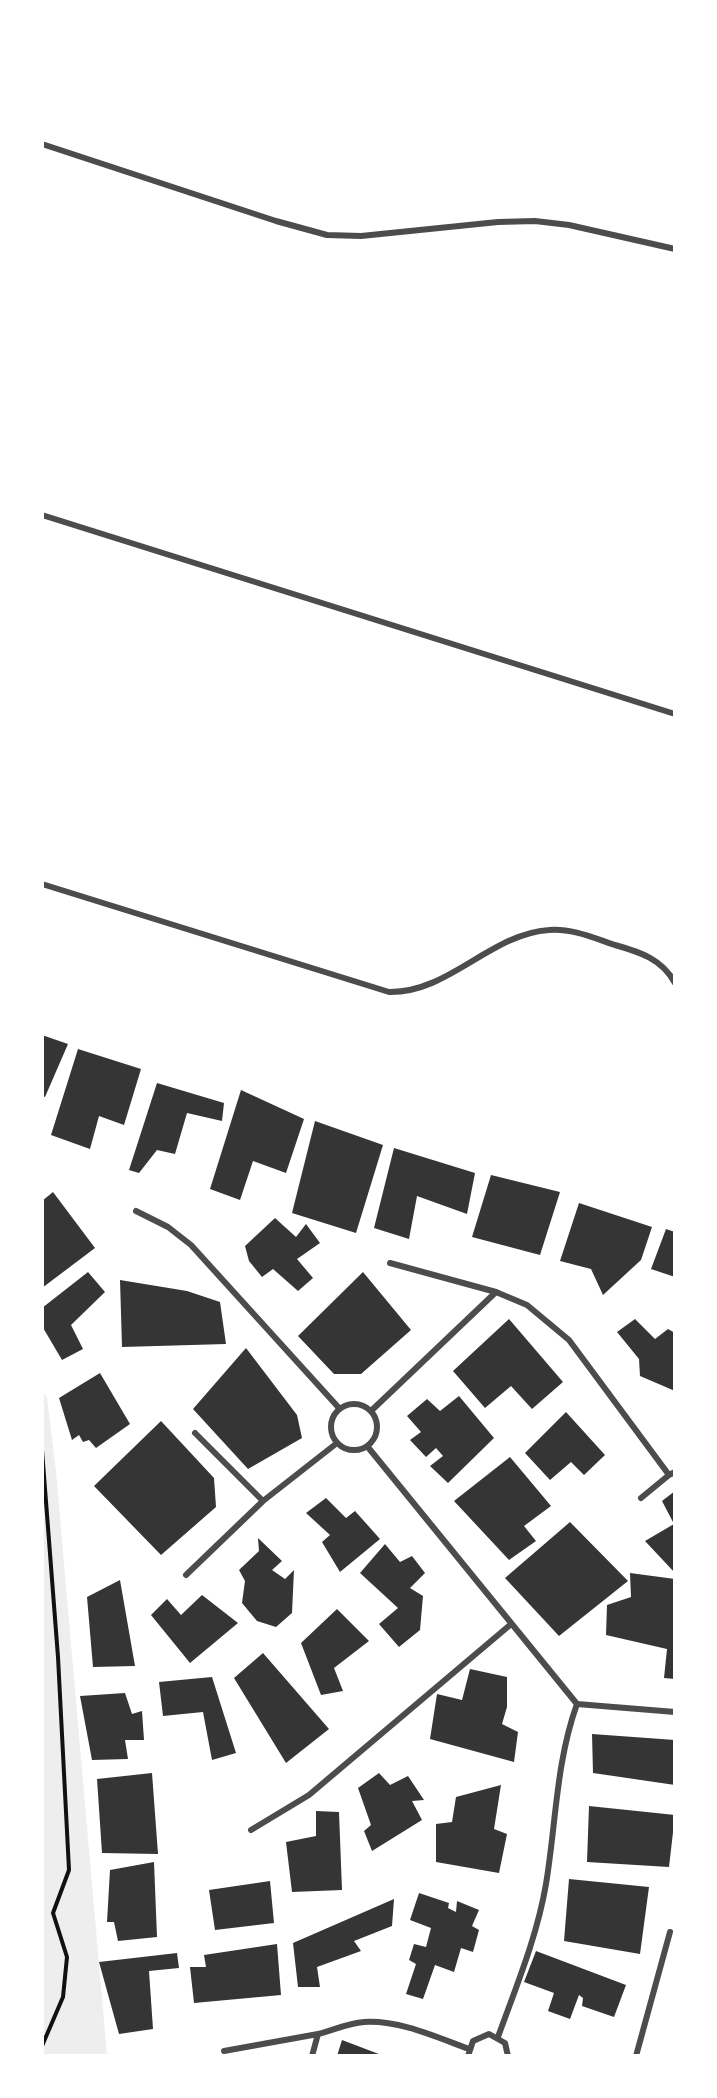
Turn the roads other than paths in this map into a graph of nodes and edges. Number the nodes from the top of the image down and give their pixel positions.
1 (42, 144) edge
2 (675, 249) edge
3 (42, 514) edge
4 (675, 714) edge
5 (42, 884) edge
6 (675, 983) edge
7 (136, 1211) dead end
8 (390, 1263) dead end
9 (496, 1292) junction
10 (339, 1408) junction
11 (371, 1411) junction
12 (195, 1433) dead end
13 (337, 1443) junction
14 (367, 1446) junction
15 (672, 1473) edge
16 (641, 1498) dead end
17 (263, 1502) junction
18 (186, 1575) dead end
19 (510, 1625) junction
20 (577, 1704) junction
21 (675, 1712) edge
22 (251, 1830) dead end
23 (670, 1932) dead end
24 (318, 2034) junction
25 (498, 2037) junction
26 (224, 2051) dead end
27 (469, 2052) edge
28 (312, 2056) edge
29 (508, 2056) edge
30 (636, 2056) edge

1 - 2 street
3 - 4 street
5 - 6 street
7 - 10 street
8 - 9 street
9 - 11 street
9 - 15 street
10 - 11 street
10 - 13 street
11 - 14 street
12 - 17 street
13 - 14 street
13 - 17 street
14 - 19 street
15 - 16 street
17 - 18 street
19 - 20 street
19 - 22 street
20 - 21 street
20 - 25 street
23 - 30 street
24 - 26 street
24 - 27 street
24 - 28 street
25 - 27 street
25 - 29 street

